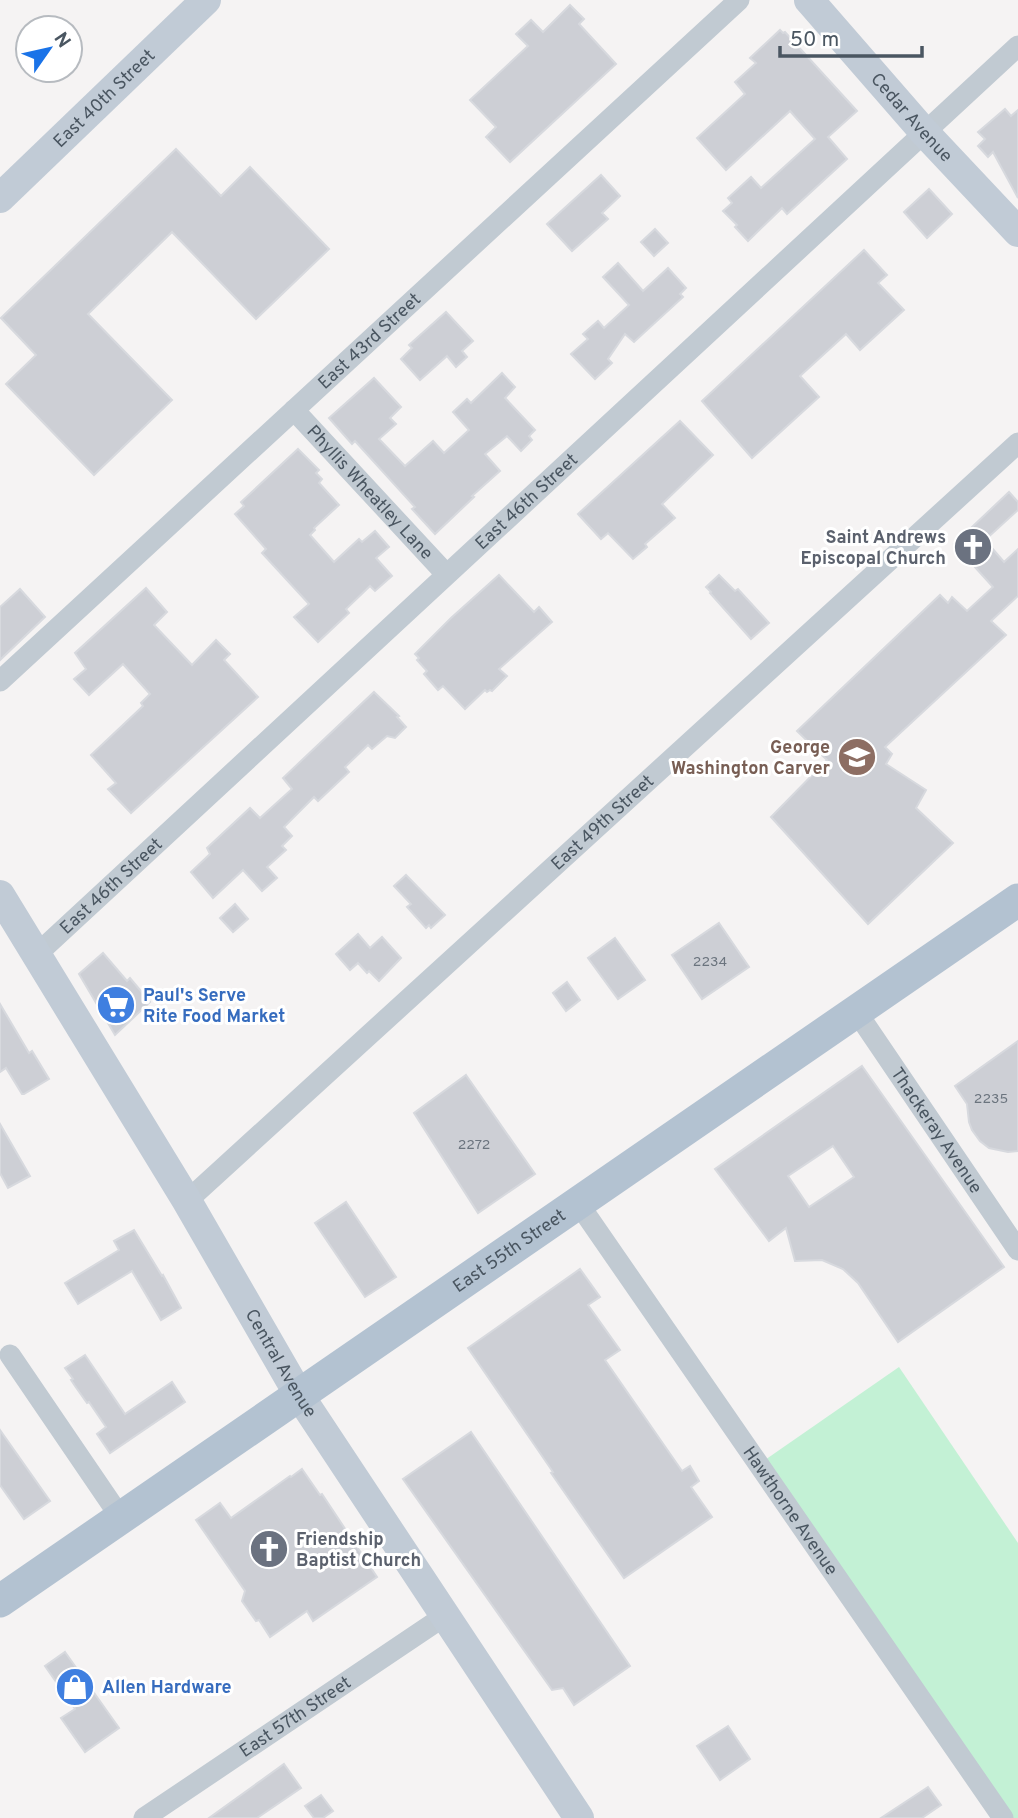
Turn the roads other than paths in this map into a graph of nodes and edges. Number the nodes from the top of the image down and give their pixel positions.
1 (206, 0) edge
2 (739, 0) edge
3 (810, 0) edge
4 (1018, 46) edge
5 (924, 132) junction
6 (0, 198) edge
7 (1018, 232) edge
8 (294, 410) junction
9 (1018, 443) edge
10 (446, 575) junction
11 (0, 681) edge
12 (0, 895) edge
13 (1018, 900) edge
14 (36, 955) junction
15 (856, 1011) junction
16 (187, 1201) junction
17 (578, 1203) junction
18 (1018, 1250) edge
19 (10, 1355) dead end
20 (299, 1395) junction
21 (121, 1518) junction
22 (0, 1601) edge
23 (446, 1615) junction
24 (144, 1818) edge
25 (579, 1818) edge
26 (1003, 1818) edge

1 - 6 street, East 40th Street
2 - 8 street, East 43rd Street
3 - 5 street, Cedar Avenue
4 - 5 street, East 46th Street
5 - 7 street, Cedar Avenue
5 - 10 street, East 46th Street
8 - 10 street, Phyllis Wheatley Lane
8 - 11 street, East 43rd Street
9 - 16 street, East 49th Street
10 - 14 street, East 46th Street
12 - 14 street, Central Avenue
13 - 15 main road, East 55th Street
14 - 16 street, Central Avenue
15 - 17 main road, East 55th Street
15 - 18 street, Thackeray Avenue
16 - 20 street, Central Avenue
17 - 20 main road, East 55th Street
17 - 26 street, Hawthorne Avenue
19 - 21 street
20 - 21 main road, East 55th Street
20 - 23 street, Central Avenue
21 - 22 main road, East 55th Street
23 - 24 street, East 57th Street
23 - 25 street, Central Avenue

